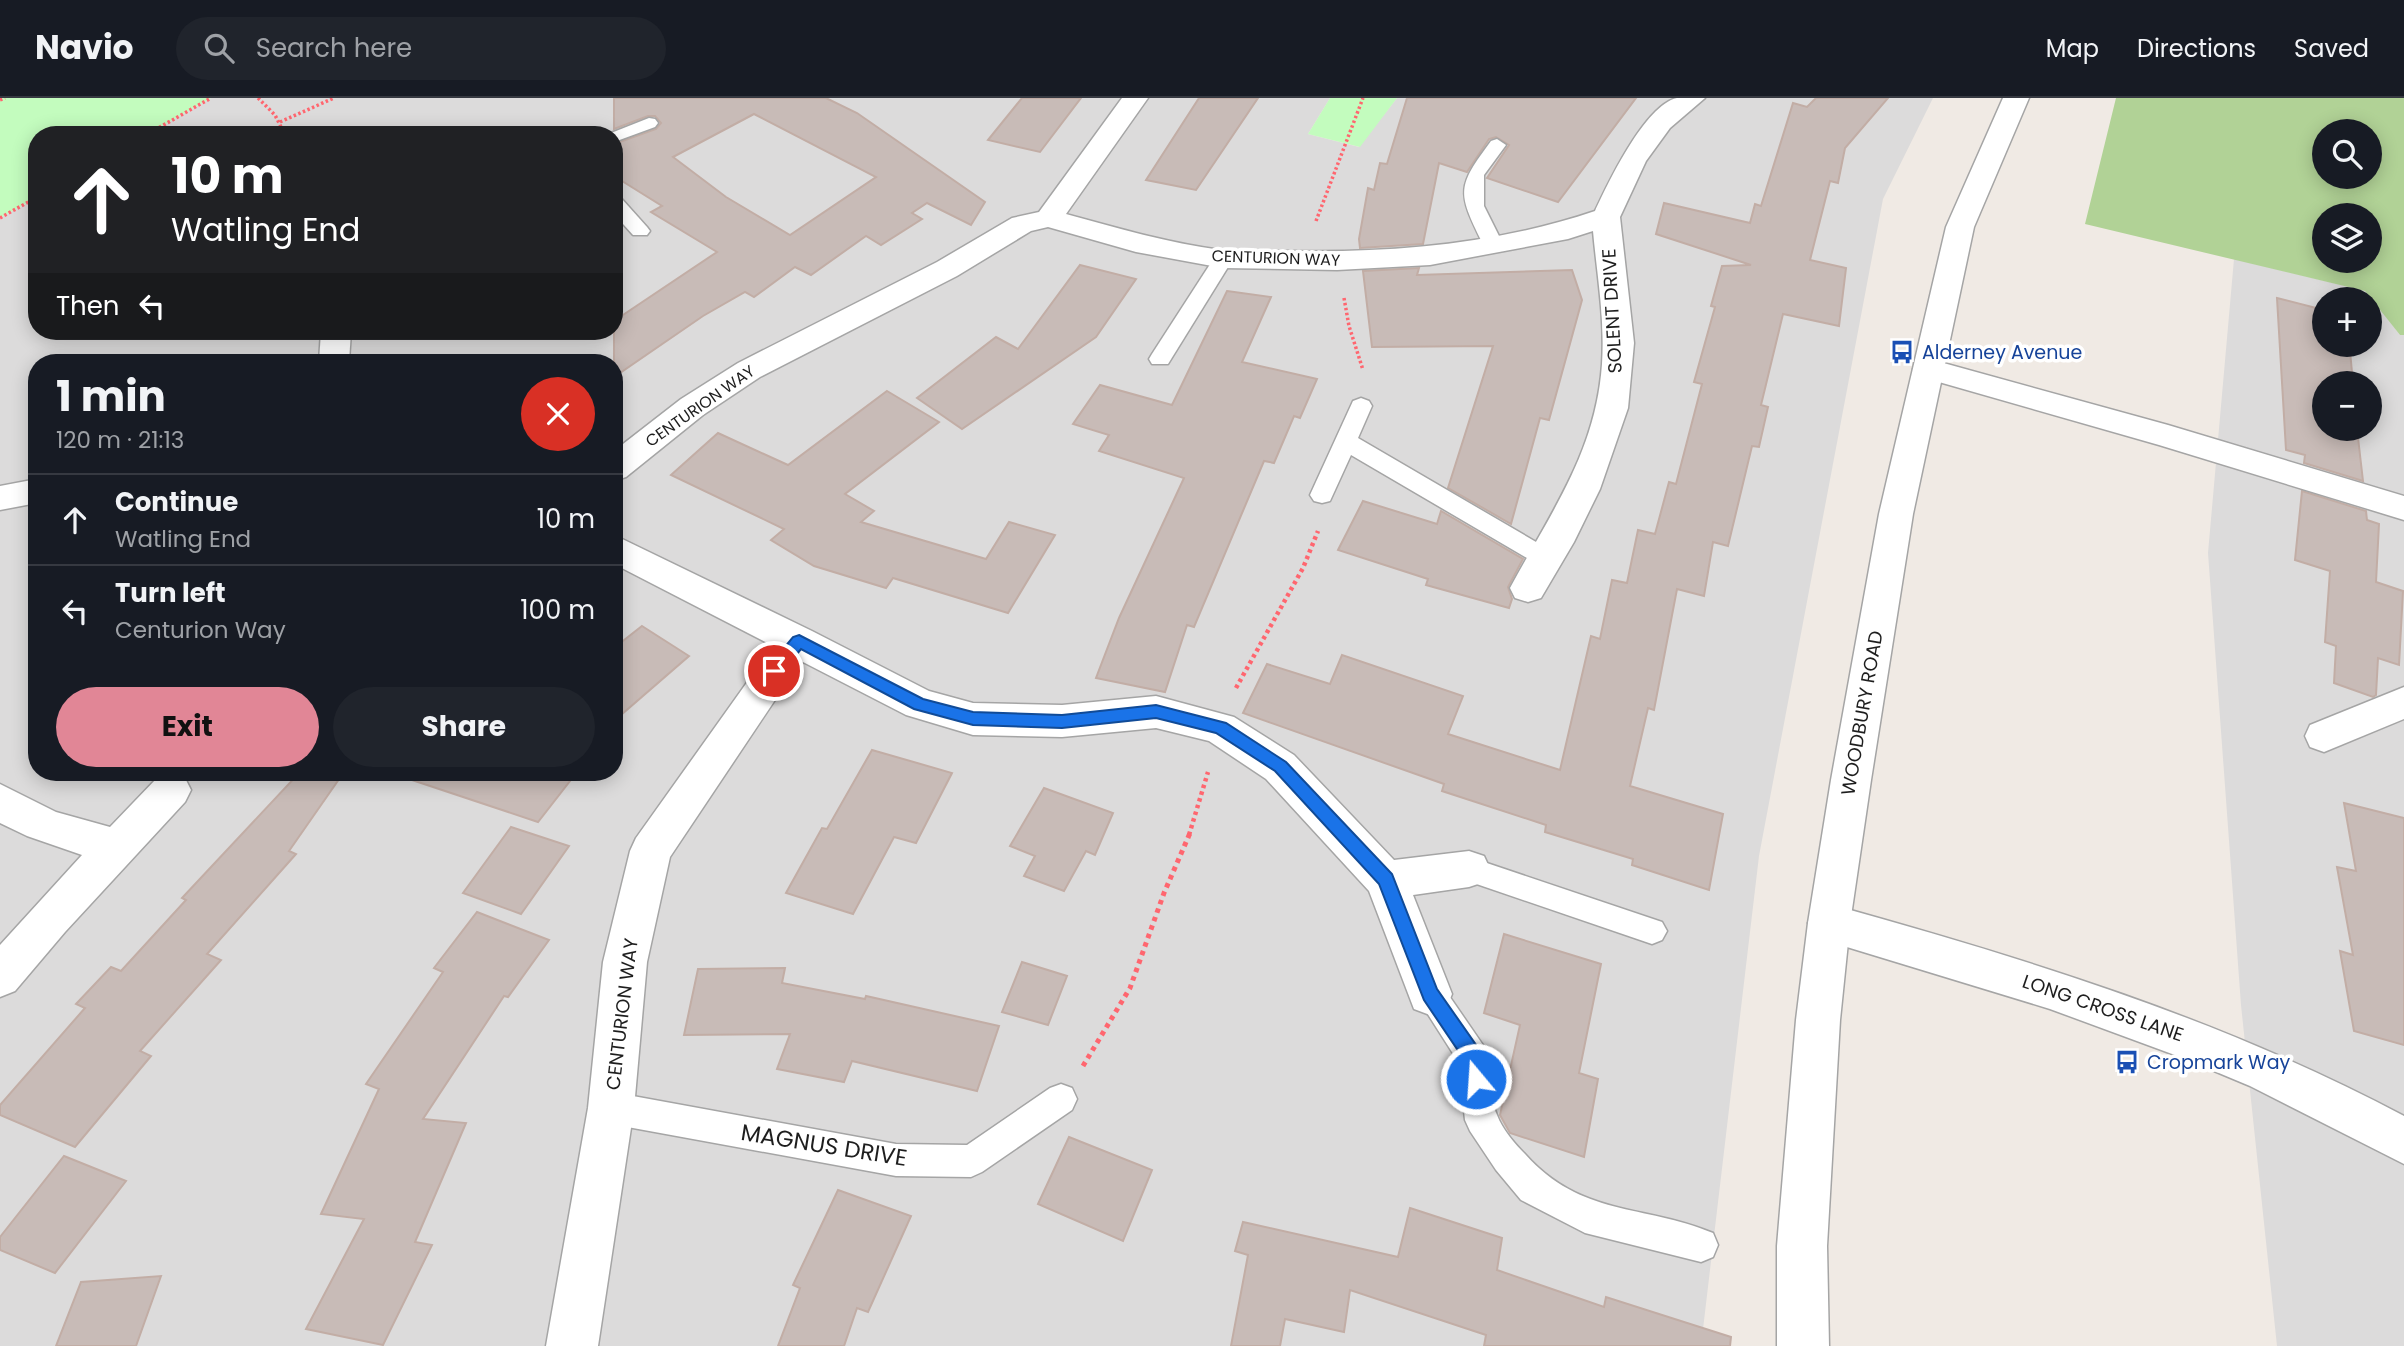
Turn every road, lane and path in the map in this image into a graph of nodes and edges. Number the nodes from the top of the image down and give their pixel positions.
1 (211, 98) edge
2 (258, 98) edge
3 (334, 98) edge
4 (1135, 98) edge
5 (1363, 98) edge
6 (1692, 98) edge
7 (2016, 98) edge
8 (280, 122) junction
9 (649, 123) dead end
10 (162, 126) edge
11 (282, 126) edge
12 (623, 133) edge
13 (1497, 145) dead end
14 (28, 202) edge
15 (623, 212) edge
16 (1606, 217) junction
17 (0, 218) edge
18 (1049, 218) junction
19 (640, 231) dead end
20 (1492, 242) junction
21 (1223, 259) junction
22 (1337, 261) junction
23 (1160, 359) dead end
24 (1928, 369) junction
25 (1364, 374) dead end
26 (1361, 406) dead end
27 (1345, 441) junction
28 (623, 462) edge
29 (28, 493) edge
30 (1322, 495) dead end
31 (0, 498) edge
32 (2404, 508) edge
33 (1318, 530) dead end
34 (623, 553) edge
35 (1547, 559) junction
36 (1528, 588) dead end
37 (799, 641) junction
38 (2404, 702) edge
39 (1220, 728) junction
40 (2324, 736) dead end
41 (171, 790) dead end
42 (0, 801) edge
43 (117, 847) junction
44 (1469, 869) joint
45 (1386, 880) junction
46 (1829, 923) junction
47 (1652, 931) dead end
48 (0, 977) edge
49 (1430, 994) joint
50 (1061, 1099) joint
51 (611, 1108) junction
52 (2404, 1140) edge
53 (1700, 1245) dead end
54 (572, 1346) edge
55 (1803, 1346) edge

1 - 10 path
2 - 8 path
3 - 8 path
4 - 18 street
5 - 22 path
6 - 16 street
7 - 24 street, WOODBURY ROAD
8 - 11 path
9 - 12 lane
13 - 20 lane
14 - 17 path
15 - 19 lane
16 - 20 street, CENTURION WAY
16 - 35 street, SOLENT DRIVE
18 - 21 street, CENTURION WAY
18 - 28 street, CENTURION WAY
20 - 22 street, CENTURION WAY
21 - 22 street, CENTURION WAY
21 - 23 lane
22 - 25 path
24 - 32 street
24 - 46 street, WOODBURY ROAD
26 - 27 lane
27 - 30 lane
27 - 35 lane
29 - 31 street
33 - 39 path
34 - 37 street
35 - 36 street, SOLENT DRIVE
37 - 39 street
37 - 51 street, CENTURION WAY
38 - 40 street
39 - 45 street
39 - 50 path
41 - 43 street
42 - 43 street
43 - 48 street
44 - 45 street
44 - 47 lane
45 - 49 street
46 - 52 street, LONG CROSS LANE
46 - 55 street, WOODBURY ROAD
49 - 53 lane
50 - 51 lane, MAGNUS DRIVE
51 - 54 street, CENTURION WAY

